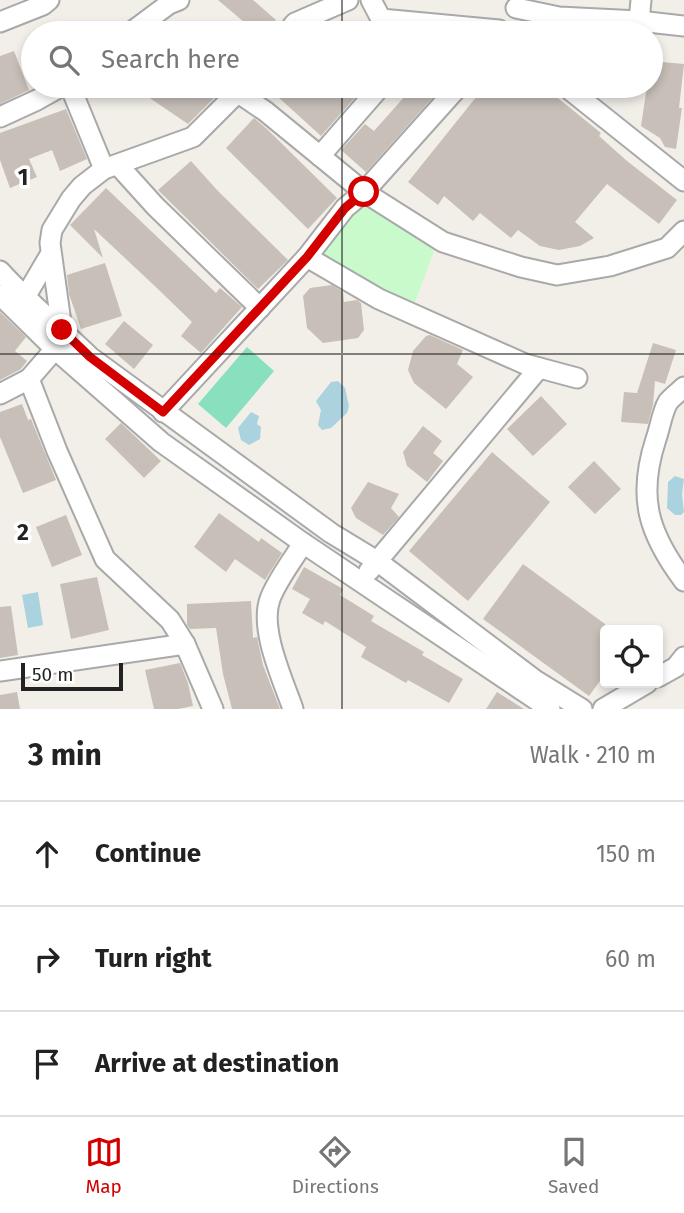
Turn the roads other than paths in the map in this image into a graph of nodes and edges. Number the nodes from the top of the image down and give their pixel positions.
1 (48, 0) edge
2 (179, 0) edge
3 (348, 0) edge
4 (371, 0) edge
5 (641, 0) edge
6 (518, 4) edge
7 (149, 21) edge
8 (300, 21) edge
9 (391, 21) edge
10 (507, 21) edge
11 (639, 21) joint
12 (0, 22) edge
13 (663, 24) edge
14 (684, 26) edge
15 (41, 98) edge
16 (77, 98) edge
17 (228, 98) edge
18 (249, 98) edge
19 (371, 98) edge
20 (448, 98) edge
21 (580, 98) edge
22 (0, 117) edge
23 (320, 156) junction
24 (111, 167) junction
25 (684, 181) edge
26 (364, 192) junction
27 (684, 231) edge
28 (50, 255) junction
29 (307, 257) junction
30 (0, 271) edge
31 (0, 295) edge
32 (24, 299) junction
33 (260, 308) junction
34 (62, 330) junction
35 (55, 349) junction
36 (538, 368) junction
37 (577, 377) dead end
38 (29, 379) junction
39 (684, 387) edge
40 (0, 394) edge
41 (163, 412) junction
42 (303, 542) junction
43 (377, 561) junction
44 (362, 581) junction
45 (684, 581) edge
46 (185, 644) junction
47 (684, 657) edge
48 (0, 671) edge
49 (663, 674) edge
50 (639, 688) edge
51 (213, 709) edge
52 (293, 709) edge
53 (550, 709) edge
54 (582, 709) edge
55 (603, 709) edge

1 - 12 street
2 - 7 street
3 - 8 street
4 - 9 street
5 - 11 street
6 - 10 street
6 - 11 street
13 - 14 street
15 - 22 street
16 - 24 street
17 - 24 street
18 - 23 street
19 - 23 street
20 - 26 street
21 - 25 street
23 - 26 street
24 - 28 street
24 - 33 street
26 - 27 street
26 - 29 street
28 - 32 street
28 - 34 street
29 - 33 street
29 - 36 street
30 - 32 street
31 - 35 street
32 - 34 street
33 - 41 street
34 - 35 street
34 - 41 street
35 - 38 street
35 - 42 street
36 - 37 street
36 - 43 street
38 - 40 street
38 - 46 street
39 - 45 street
41 - 43 street
42 - 44 street
42 - 52 street
43 - 44 street
43 - 54 street
44 - 53 street
46 - 48 street
46 - 51 street
47 - 49 street
50 - 55 street

